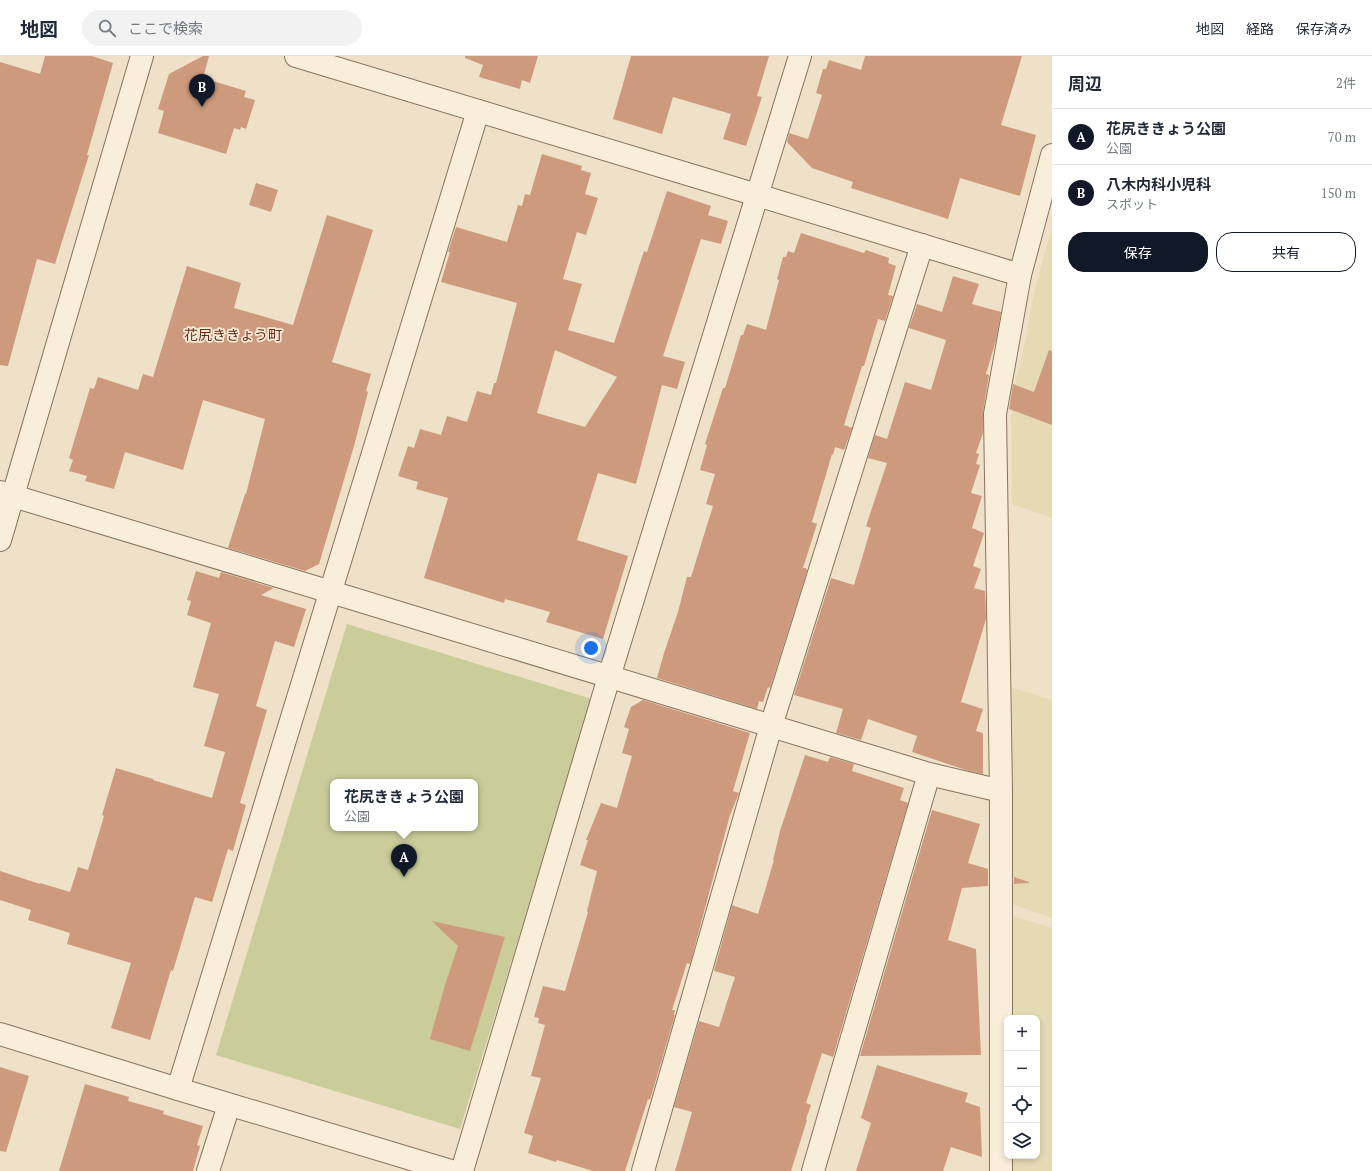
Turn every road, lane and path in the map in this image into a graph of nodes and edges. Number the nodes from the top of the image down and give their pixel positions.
1 (142, 56) edge
2 (296, 56) edge
3 (800, 56) edge
4 (478, 110) junction
5 (1052, 155) edge
6 (757, 195) junction
7 (922, 245) junction
8 (1020, 275) junction
9 (7, 494) edge
10 (0, 540) edge
11 (331, 592) junction
12 (609, 677) junction
13 (771, 726) junction
14 (929, 774) junction
15 (1001, 790) junction
16 (0, 1034) edge
17 (178, 1089) junction
18 (229, 1105) junction
19 (208, 1171) edge
20 (451, 1171) edge
21 (462, 1171) edge
22 (643, 1171) edge
23 (813, 1171) edge
24 (1001, 1171) edge

1 - 9 street
2 - 4 street
3 - 6 street
4 - 6 street
4 - 11 street
5 - 8 street
6 - 7 street
6 - 12 street
7 - 8 street
7 - 13 street
8 - 15 street
9 - 10 street
9 - 11 street
11 - 12 street
11 - 17 street
12 - 13 street
12 - 21 street
13 - 14 street
13 - 22 street
14 - 15 street
14 - 23 street
15 - 24 street
16 - 17 street
17 - 18 street
18 - 19 street
18 - 20 street

